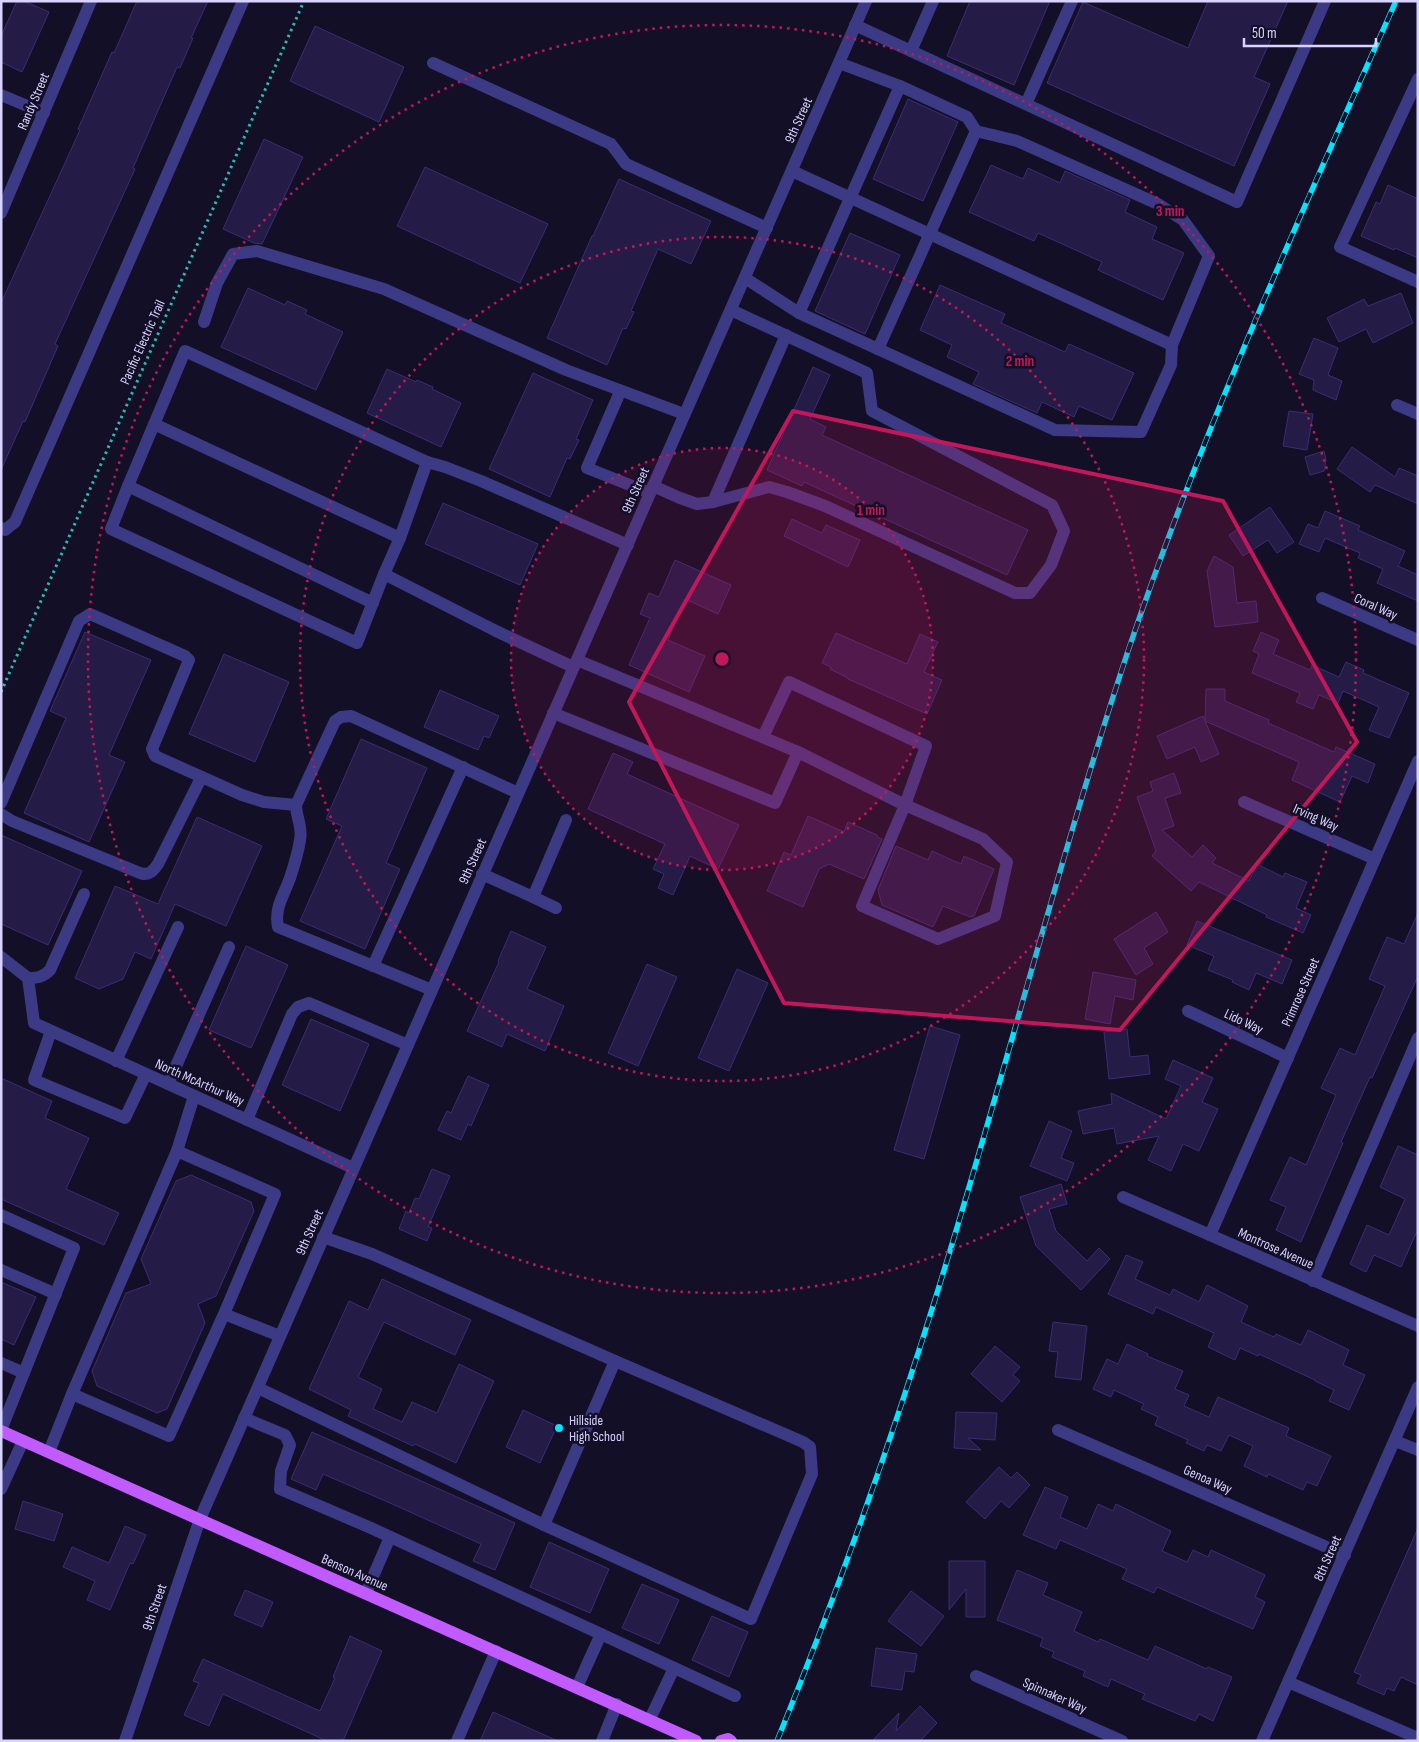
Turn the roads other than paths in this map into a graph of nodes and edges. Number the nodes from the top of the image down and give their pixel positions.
1 (91, 1) edge
2 (243, 1) edge
3 (866, 1) edge
4 (933, 1) edge
5 (1072, 1) edge
6 (1325, 1) edge
7 (855, 26) junction
8 (911, 51) junction
9 (434, 63) dead end
10 (839, 63) junction
11 (1418, 79) edge
12 (900, 86) junction
13 (1, 95) edge
14 (1026, 104) junction
15 (44, 113) junction
16 (976, 131) junction
17 (792, 171) junction
18 (851, 198) junction
19 (1, 213) edge
20 (766, 228) junction
21 (930, 234) junction
22 (745, 278) junction
23 (1418, 282) edge
24 (730, 310) junction
25 (799, 312) junction
26 (204, 322) dead end
27 (786, 335) junction
28 (1172, 345) junction
29 (878, 349) junction
30 (620, 392) junction
31 (1397, 405) dead end
32 (684, 414) junction
33 (1418, 414) edge
34 (154, 424) junction
35 (427, 462) junction
36 (128, 486) junction
37 (652, 490) junction
38 (714, 502) junction
39 (1, 528) edge
40 (400, 538) junction
41 (628, 545) junction
42 (384, 574) junction
43 (1322, 598) dead end
44 (372, 603) junction
45 (1418, 640) edge
46 (575, 664) junction
47 (553, 713) junction
48 (763, 737) junction
49 (798, 752) junction
50 (1418, 761) edge
51 (463, 767) junction
52 (201, 778) junction
53 (518, 793) junction
54 (1244, 802) dead end
55 (1, 803) edge
56 (296, 805) junction
57 (905, 805) junction
58 (1, 814) edge
59 (566, 820) dead end
60 (1375, 859) junction
61 (482, 874) junction
62 (84, 894) dead end
63 (533, 897) junction
64 (556, 908) dead end
65 (178, 927) dead end
66 (229, 947) dead end
67 (1, 956) edge
68 (373, 966) junction
69 (28, 978) junction
70 (432, 990) junction
71 (1188, 1011) dead end
72 (51, 1031) junction
73 (1418, 1038) edge
74 (408, 1045) junction
75 (1288, 1058) junction
76 (116, 1060) junction
77 (146, 1074) junction
78 (168, 1084) junction
79 (194, 1096) junction
80 (247, 1120) junction
81 (177, 1151) junction
82 (353, 1168) junction
83 (1123, 1198) dead end
84 (1, 1215) edge
85 (1210, 1235) junction
86 (323, 1237) junction
87 (1, 1270) edge
88 (1313, 1280) junction
89 (56, 1294) junction
90 (224, 1314) junction
91 (1418, 1326) edge
92 (280, 1336) junction
93 (615, 1361) junction
94 (1, 1362) edge
95 (24, 1373) junction
96 (1418, 1387) edge
97 (258, 1388) junction
98 (72, 1394) junction
99 (244, 1418) junction
100 (1, 1430) edge
101 (1058, 1430) dead end
102 (23, 1440) junction
103 (1394, 1440) junction
104 (1418, 1450) edge
105 (49, 1452) junction
106 (1, 1488) edge
107 (200, 1519) junction
108 (544, 1525) junction
109 (390, 1537) junction
110 (1345, 1555) junction
111 (366, 1592) junction
112 (602, 1634) junction
113 (496, 1651) junction
114 (674, 1668) junction
115 (976, 1676) dead end
116 (1288, 1682) junction
117 (578, 1687) junction
118 (735, 1696) dead end
119 (617, 1704) junction
120 (650, 1719) junction
121 (1418, 1738) edge
122 (125, 1741) edge
123 (456, 1741) edge
124 (602, 1741) edge
125 (696, 1741) edge
126 (721, 1741) edge
127 (732, 1741) edge
128 (1122, 1741) edge
129 (1262, 1741) edge

1 - 15 street, Randy Street
2 - 39 street
3 - 7 street, 9th Street
4 - 8 street
5 - 14 street
6 - 14 street
7 - 8 street
7 - 10 street, 9th Street
8 - 14 street
9 - 20 street
10 - 12 street
10 - 17 street, 9th Street
11 - 23 street
12 - 16 street
12 - 18 street
13 - 15 street
15 - 19 street, Randy Street
16 - 21 street
16 - 28 street
17 - 18 street
17 - 20 street, 9th Street
18 - 21 street
18 - 25 street
20 - 22 street, 9th Street
21 - 28 street
21 - 29 street
22 - 24 street, 9th Street
22 - 25 street
24 - 27 street
24 - 32 street, 9th Street
25 - 29 street
26 - 30 street
27 - 38 street
27 - 38 street
28 - 29 street
30 - 32 street
30 - 37 street
31 - 33 street
32 - 37 street, 9th Street
34 - 35 street
34 - 36 street
34 - 40 street
35 - 40 street
35 - 41 street
36 - 44 street
36 - 44 street
37 - 38 street
37 - 41 street, 9th Street
40 - 42 street
41 - 46 street, 9th Street
42 - 44 street
42 - 46 street
43 - 45 street, Coral Way
46 - 47 street, 9th Street
46 - 48 street
47 - 49 street
47 - 53 street, 9th Street
48 - 49 street
48 - 57 street
49 - 57 street
50 - 60 street, Primrose Street
51 - 53 street
51 - 56 street
51 - 68 street
52 - 55 street
52 - 56 street
52 - 58 street
53 - 61 street, 9th Street
54 - 60 street, Irving Way
56 - 68 street
57 - 57 street
59 - 63 street
60 - 75 street, Primrose Street
61 - 63 street
61 - 70 street, 9th Street
62 - 69 street
63 - 64 street
65 - 76 street
66 - 78 street
67 - 69 street
68 - 70 street
69 - 72 street, North McArthur Way
70 - 74 street, 9th Street
71 - 75 street, Lido Way
72 - 76 street, North McArthur Way
72 - 77 street
73 - 88 street
74 - 80 street
74 - 82 street, 9th Street
75 - 85 street, Primrose Street
76 - 77 street, North McArthur Way
77 - 78 street, North McArthur Way
78 - 79 street, North McArthur Way
79 - 80 street, North McArthur Way
79 - 81 street
80 - 82 street, North McArthur Way
81 - 90 street
81 - 98 street
82 - 86 street, 9th Street
83 - 85 street, Montrose Avenue
84 - 89 street
85 - 88 street, Montrose Avenue
86 - 92 street, 9th Street
86 - 93 street
87 - 89 street
88 - 91 street, Montrose Avenue
89 - 95 street
90 - 92 street
90 - 98 street
92 - 97 street, 9th Street
93 - 108 street
93 - 108 street
94 - 95 street
95 - 100 street
96 - 103 street, 8th Street
97 - 99 street, 9th Street
97 - 108 street
98 - 105 street
99 - 107 street, 9th Street
99 - 109 street
100 - 102 main road, Benson Avenue
101 - 110 street, Genoa Way
102 - 105 main road, Benson Avenue
102 - 106 street
103 - 104 street
103 - 110 street, 8th Street
105 - 107 main road, Benson Avenue
107 - 111 main road, Benson Avenue
107 - 122 street, 9th Street
109 - 111 street
109 - 112 street
110 - 116 street, 8th Street
111 - 113 main road, Benson Avenue
112 - 114 street
112 - 117 street
113 - 117 main road, Benson Avenue
113 - 123 street
114 - 118 street
114 - 120 street
115 - 128 street, Spinnaker Way
116 - 121 street
116 - 129 street, 8th Street
117 - 119 main road, Benson Avenue
119 - 120 main road, Benson Avenue
119 - 124 street
120 - 125 main road, Benson Avenue
126 - 127 main road

